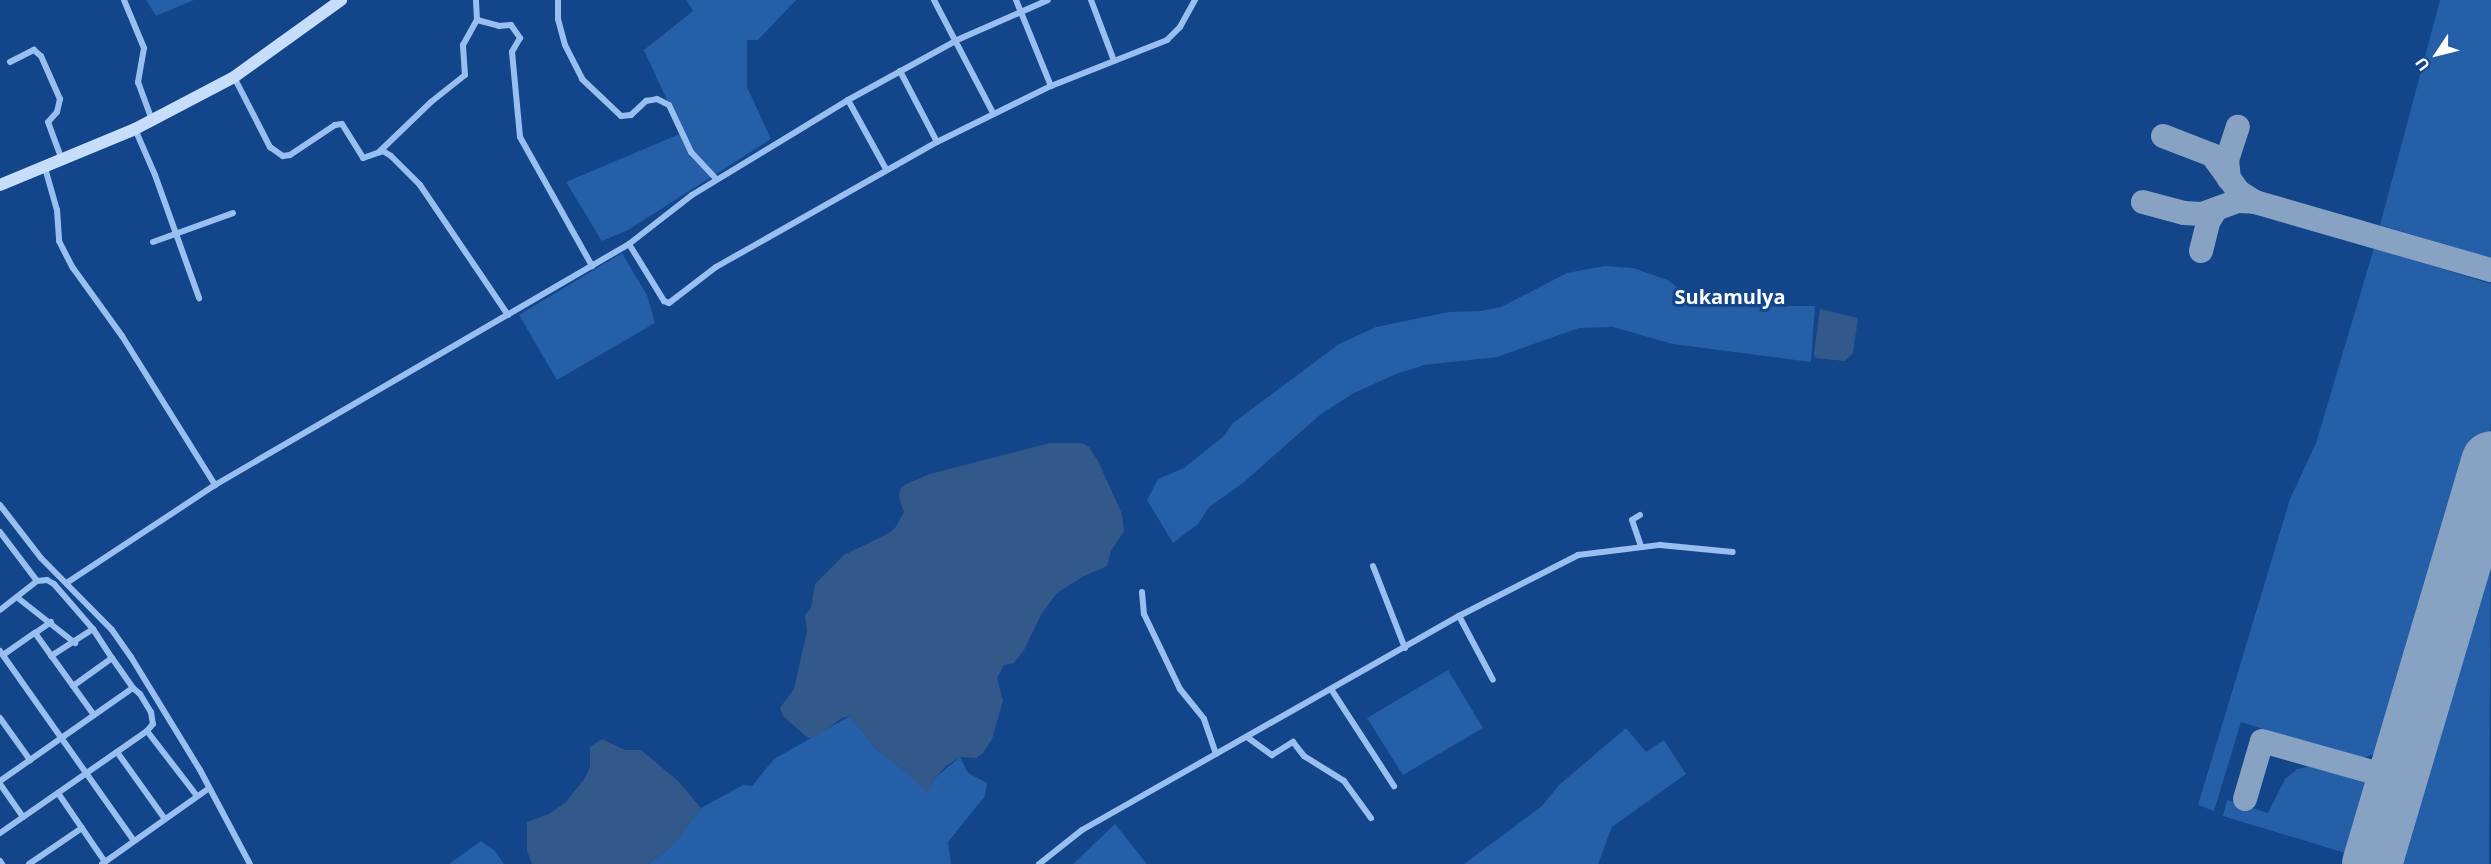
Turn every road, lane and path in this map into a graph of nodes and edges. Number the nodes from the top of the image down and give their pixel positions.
1 (124, 0) edge
2 (341, 0) edge
3 (476, 0) edge
4 (558, 0) edge
5 (934, 0) edge
6 (1016, 0) edge
7 (1048, 0) edge
8 (1091, 0) edge
9 (1194, 0) edge
10 (1021, 11) junction
11 (477, 20) junction
12 (957, 40) junction
13 (1114, 61) junction
14 (10, 62) dead end
15 (900, 71) junction
16 (234, 77) junction
17 (1051, 86) junction
18 (848, 100) junction
19 (993, 113) junction
20 (152, 120) junction
21 (135, 129) junction
22 (938, 142) junction
23 (379, 152) junction
24 (62, 160) junction
25 (45, 168) junction
26 (886, 170) junction
27 (716, 179) junction
28 (0, 185) edge
29 (233, 213) dead end
30 (174, 233) junction
31 (153, 242) dead end
32 (629, 244) junction
33 (592, 266) junction
34 (199, 298) dead end
35 (508, 315) junction
36 (215, 485) junction
37 (0, 505) edge
38 (1640, 515) dead end
39 (0, 532) edge
40 (1641, 546) junction
41 (1733, 552) dead end
42 (1373, 566) dead end
43 (37, 581) junction
44 (68, 582) junction
45 (1142, 592) dead end
46 (18, 598) junction
47 (0, 610) edge
48 (1459, 616) junction
49 (51, 622) junction
50 (93, 629) junction
51 (34, 633) junction
52 (75, 643) junction
53 (1405, 648) junction
54 (2, 653) edge
55 (51, 656) junction
56 (112, 658) junction
57 (1493, 680) dead end
58 (73, 686) junction
59 (133, 688) junction
60 (1331, 689) junction
61 (94, 715) junction
62 (0, 718) edge
63 (147, 731) junction
64 (1247, 737) junction
65 (62, 738) junction
66 (117, 752) junction
67 (1216, 754) junction
68 (30, 760) junction
69 (86, 773) junction
70 (0, 783) edge
71 (1394, 786) dead end
72 (208, 789) junction
73 (58, 793) junction
74 (197, 796) junction
75 (23, 817) junction
76 (1371, 818) dead end
77 (165, 819) junction
78 (82, 828) junction
79 (0, 833) edge
80 (134, 841) junction
81 (104, 863) edge
82 (29, 864) edge
83 (250, 864) edge
84 (1040, 864) edge

1 - 20 street
2 - 16 main road
3 - 11 street
4 - 27 street
5 - 12 street
6 - 10 street
7 - 10 street
8 - 13 street
9 - 13 street
10 - 12 street
10 - 17 street
11 - 23 street
11 - 33 street
12 - 15 street
12 - 19 street
13 - 17 street
14 - 24 street
15 - 18 street
15 - 22 street
16 - 20 main road
16 - 23 street
17 - 19 street
18 - 26 street
18 - 27 street
19 - 22 street
20 - 21 main road
21 - 24 main road
21 - 30 street
22 - 26 street
23 - 35 street
24 - 25 main road
25 - 28 main road
25 - 36 street
26 - 32 street
27 - 32 street
29 - 30 street
30 - 31 street
30 - 34 street
32 - 33 street
33 - 35 street
35 - 36 street
36 - 44 street
37 - 44 street
38 - 40 street
39 - 43 street
40 - 41 street
40 - 48 street
42 - 53 street
43 - 46 street
43 - 50 street
44 - 72 street
45 - 67 street
46 - 47 street
46 - 49 street
48 - 53 street
48 - 57 street
49 - 51 street
49 - 52 street
50 - 52 street
50 - 56 street
51 - 54 street
51 - 55 street
52 - 55 street
53 - 60 street
54 - 65 street
55 - 58 street
56 - 58 street
56 - 59 street
58 - 61 street
59 - 61 street
59 - 63 street
60 - 64 street
60 - 71 street
61 - 65 street
62 - 68 street
63 - 66 street
63 - 74 street
64 - 67 street
64 - 76 street
65 - 68 street
65 - 69 street
66 - 69 street
66 - 77 street
67 - 84 street
68 - 70 street
69 - 73 street
69 - 80 street
70 - 75 street
72 - 74 street
72 - 83 street
73 - 75 street
73 - 78 street
74 - 77 street
75 - 79 street
77 - 80 street
78 - 81 street
78 - 82 street
80 - 81 street

